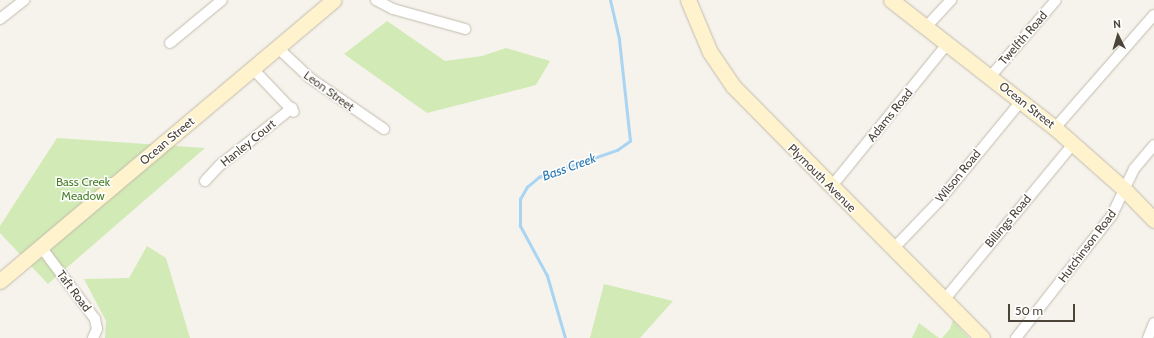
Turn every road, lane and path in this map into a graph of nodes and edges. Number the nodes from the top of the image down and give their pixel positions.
1 (24, 0) edge
2 (222, 0) edge
3 (334, 0) edge
4 (376, 0) edge
5 (688, 0) edge
6 (891, 0) edge
7 (1056, 0) edge
8 (949, 1) edge
9 (1154, 15) edge
10 (0, 19) edge
11 (926, 27) junction
12 (465, 29) dead end
13 (170, 43) dead end
14 (948, 43) junction
15 (278, 48) junction
16 (253, 69) junction
17 (990, 77) junction
18 (1021, 101) junction
19 (1055, 128) junction
20 (384, 129) dead end
21 (1073, 144) junction
22 (1154, 145) edge
23 (205, 181) dead end
24 (831, 187) junction
25 (1124, 189) junction
26 (1154, 220) edge
27 (41, 247) junction
28 (893, 249) junction
29 (0, 281) edge
30 (944, 300) junction
31 (1154, 323) edge
32 (93, 338) edge
33 (982, 338) edge
34 (1016, 338) edge
35 (1148, 338) edge

1 - 10 street
2 - 13 street
3 - 15 main road, Ocean Street
4 - 12 street
5 - 24 main road, Plymouth Avenue
6 - 11 main road, Ocean Street
7 - 17 street, Twelfth Road
8 - 11 street
9 - 19 street
11 - 14 main road, Ocean Street
14 - 17 main road, Ocean Street
14 - 24 street, Adams Road
15 - 16 main road, Ocean Street
15 - 20 street, Leon Street
16 - 23 street, Hanley Court
16 - 27 main road, Ocean Street
17 - 18 main road, Ocean Street
18 - 19 main road, Ocean Street
18 - 28 street, Wilson Road
19 - 21 main road, Ocean Street
21 - 25 main road, Ocean Street
21 - 30 street, Billings Road
22 - 25 street, Hutchinson Road
24 - 28 main road, Plymouth Avenue
25 - 26 main road, Ocean Street
25 - 34 street, Hutchinson Road
27 - 29 main road, Ocean Street
27 - 32 street, Taft Road
28 - 30 main road, Plymouth Avenue
30 - 33 main road, Plymouth Avenue
31 - 35 street

